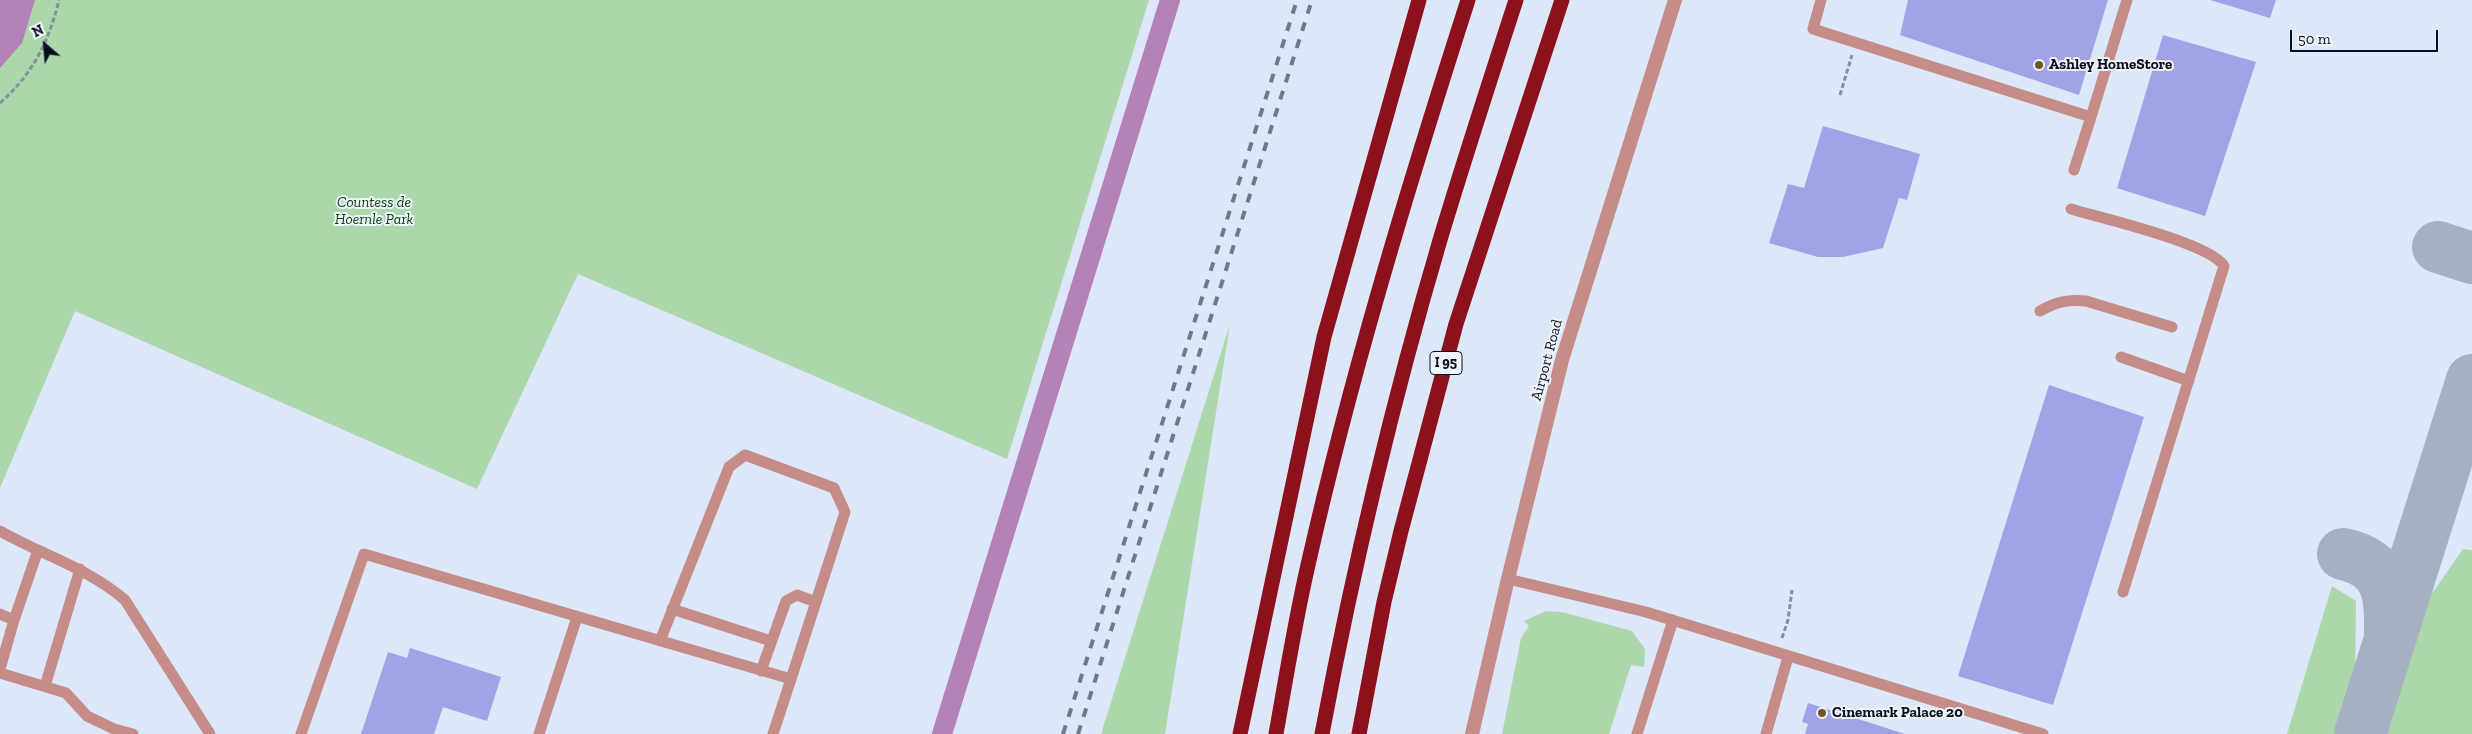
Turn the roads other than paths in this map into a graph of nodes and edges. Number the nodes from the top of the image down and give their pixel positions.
1 (1420, 0) edge
2 (1468, 0) edge
3 (1516, 0) edge
4 (1562, 0) edge
5 (1675, 0) edge
6 (1821, 0) edge
7 (2127, 0) edge
8 (2091, 117) junction
9 (2074, 170) dead end
10 (2071, 209) dead end
11 (2040, 310) dead end
12 (2172, 327) dead end
13 (2121, 357) dead end
14 (2189, 381) junction
15 (0, 531) edge
16 (38, 550) junction
17 (80, 569) junction
18 (1508, 579) junction
19 (2123, 592) dead end
20 (816, 602) junction
21 (672, 609) junction
22 (0, 614) edge
23 (577, 617) junction
24 (14, 620) junction
25 (1673, 620) junction
26 (660, 641) junction
27 (771, 641) junction
28 (1788, 657) junction
29 (0, 671) edge
30 (761, 671) junction
31 (791, 680) junction
32 (45, 686) junction
33 (133, 734) edge
34 (210, 734) edge
35 (301, 734) edge
36 (539, 734) edge
37 (773, 734) edge
38 (1240, 734) edge
39 (1276, 734) edge
40 (1322, 734) edge
41 (1359, 734) edge
42 (1472, 734) edge
43 (1637, 734) edge
44 (1766, 734) edge
45 (2043, 734) edge

1 - 38 highway
2 - 39 highway
3 - 40 highway
4 - 41 highway, I 95
5 - 18 street, Airport Road
6 - 8 lane
7 - 8 lane
8 - 9 lane
10 - 14 lane
11 - 12 lane
13 - 14 lane
14 - 19 lane
15 - 16 lane
16 - 17 lane
16 - 24 lane
17 - 32 lane
17 - 34 lane
18 - 25 lane
18 - 42 street, Airport Road
20 - 21 lane
20 - 27 lane
20 - 31 lane
21 - 26 lane
21 - 27 lane
22 - 24 lane
23 - 26 lane
23 - 35 lane
23 - 36 lane
24 - 29 lane
25 - 28 lane
25 - 43 lane
26 - 30 lane
27 - 30 lane
28 - 44 lane
28 - 45 lane
29 - 32 lane
30 - 31 lane
31 - 37 lane
32 - 33 lane

